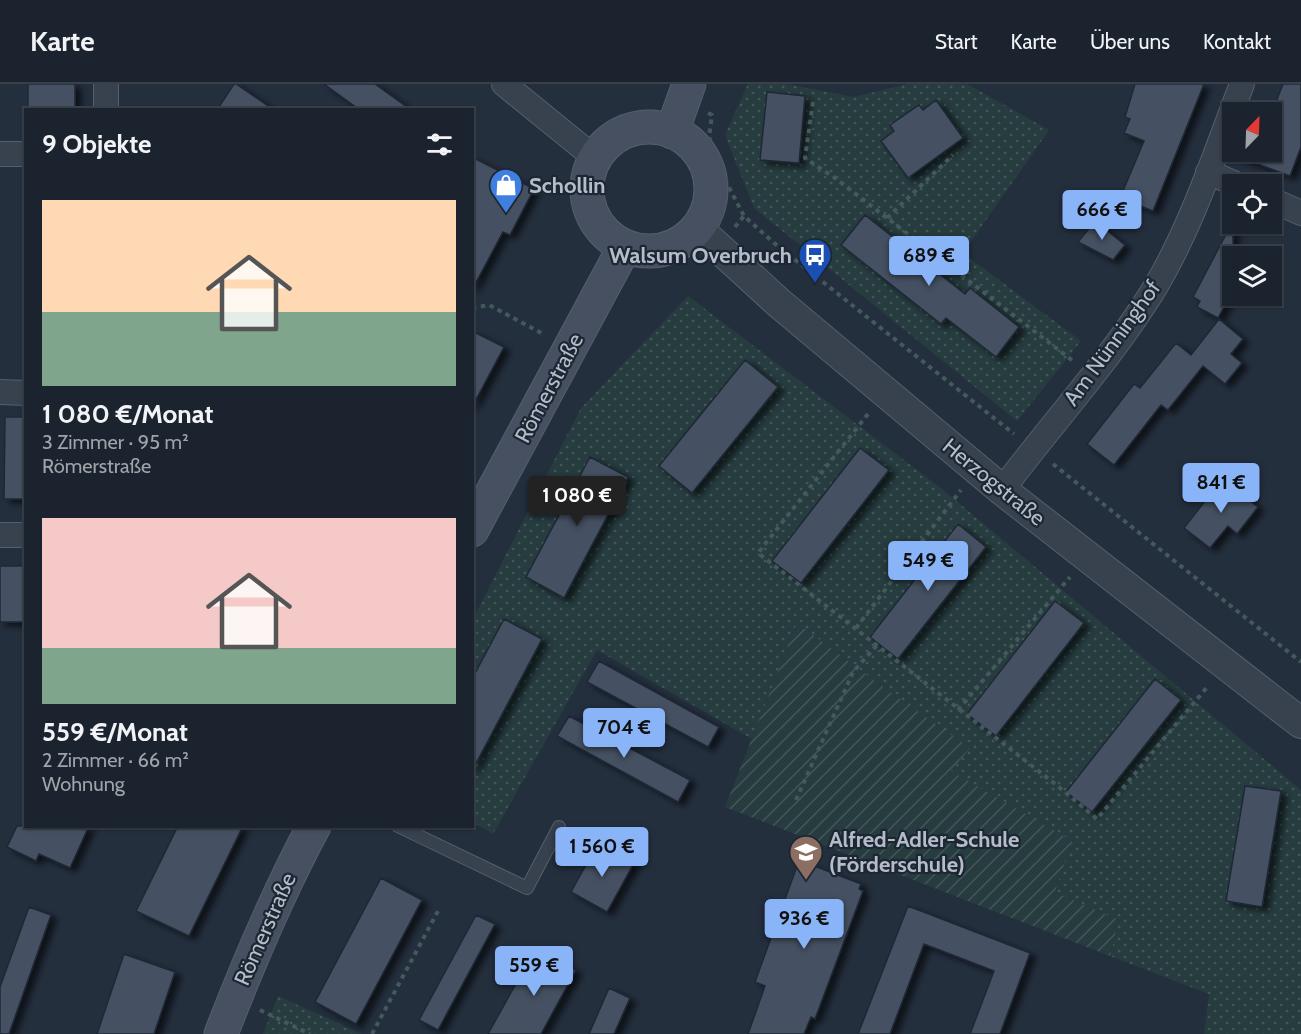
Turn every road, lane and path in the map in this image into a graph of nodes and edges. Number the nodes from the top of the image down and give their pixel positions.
1 (106, 84) edge
2 (504, 84) edge
3 (1242, 84) edge
4 (813, 102) dead end
5 (681, 106) edge
6 (106, 108) edge
7 (0, 154) edge
8 (24, 154) edge
9 (953, 155) dead end
10 (595, 158) junction
11 (1208, 172) junction
12 (1222, 178) edge
13 (1282, 204) edge
14 (1301, 213) edge
15 (887, 218) junction
16 (697, 228) junction
17 (625, 246) junction
18 (474, 309) edge
19 (570, 348) junction
20 (1092, 375) junction
21 (0, 392) edge
22 (885, 392) junction
23 (24, 393) edge
24 (1033, 449) junction
25 (976, 469) junction
26 (1002, 490) junction
27 (474, 526) edge
28 (0, 535) edge
29 (24, 535) edge
30 (1087, 557) junction
31 (856, 628) junction
32 (877, 645) junction
33 (1301, 662) edge
34 (1226, 665) junction
35 (958, 710) junction
36 (1301, 723) edge
37 (796, 800) dead end
38 (560, 827) dead end
39 (313, 828) edge
40 (402, 828) edge
41 (438, 911) dead end
42 (235, 998) junction
43 (221, 1034) edge
44 (310, 1034) edge
45 (372, 1034) edge

1 - 6 street
2 - 10 street
3 - 11 street, Am Nünninghof
4 - 15 path
5 - 10 main road
5 - 16 main road
5 - 24 path
7 - 8 street
9 - 15 path
10 - 17 main road
11 - 12 street
11 - 20 street, Am Nünninghof
13 - 14 street
15 - 20 path
16 - 17 main road
16 - 22 street, Herzogstraße
17 - 19 main road, Römerstraße
18 - 19 path
19 - 27 main road, Römerstraße
20 - 24 street, Am Nünninghof
21 - 23 street
22 - 25 street, Herzogstraße
22 - 31 path
24 - 26 street, Am Nünninghof
24 - 33 path
25 - 26 street, Herzogstraße
25 - 31 path
26 - 30 street, Herzogstraße
28 - 29 street
30 - 34 street, Herzogstraße
30 - 35 path
31 - 32 path
32 - 35 path
32 - 37 path
34 - 35 path
34 - 36 street, Herzogstraße
38 - 40 lane
39 - 42 main road, Römerstraße
41 - 45 path
42 - 43 main road, Römerstraße
42 - 44 path

